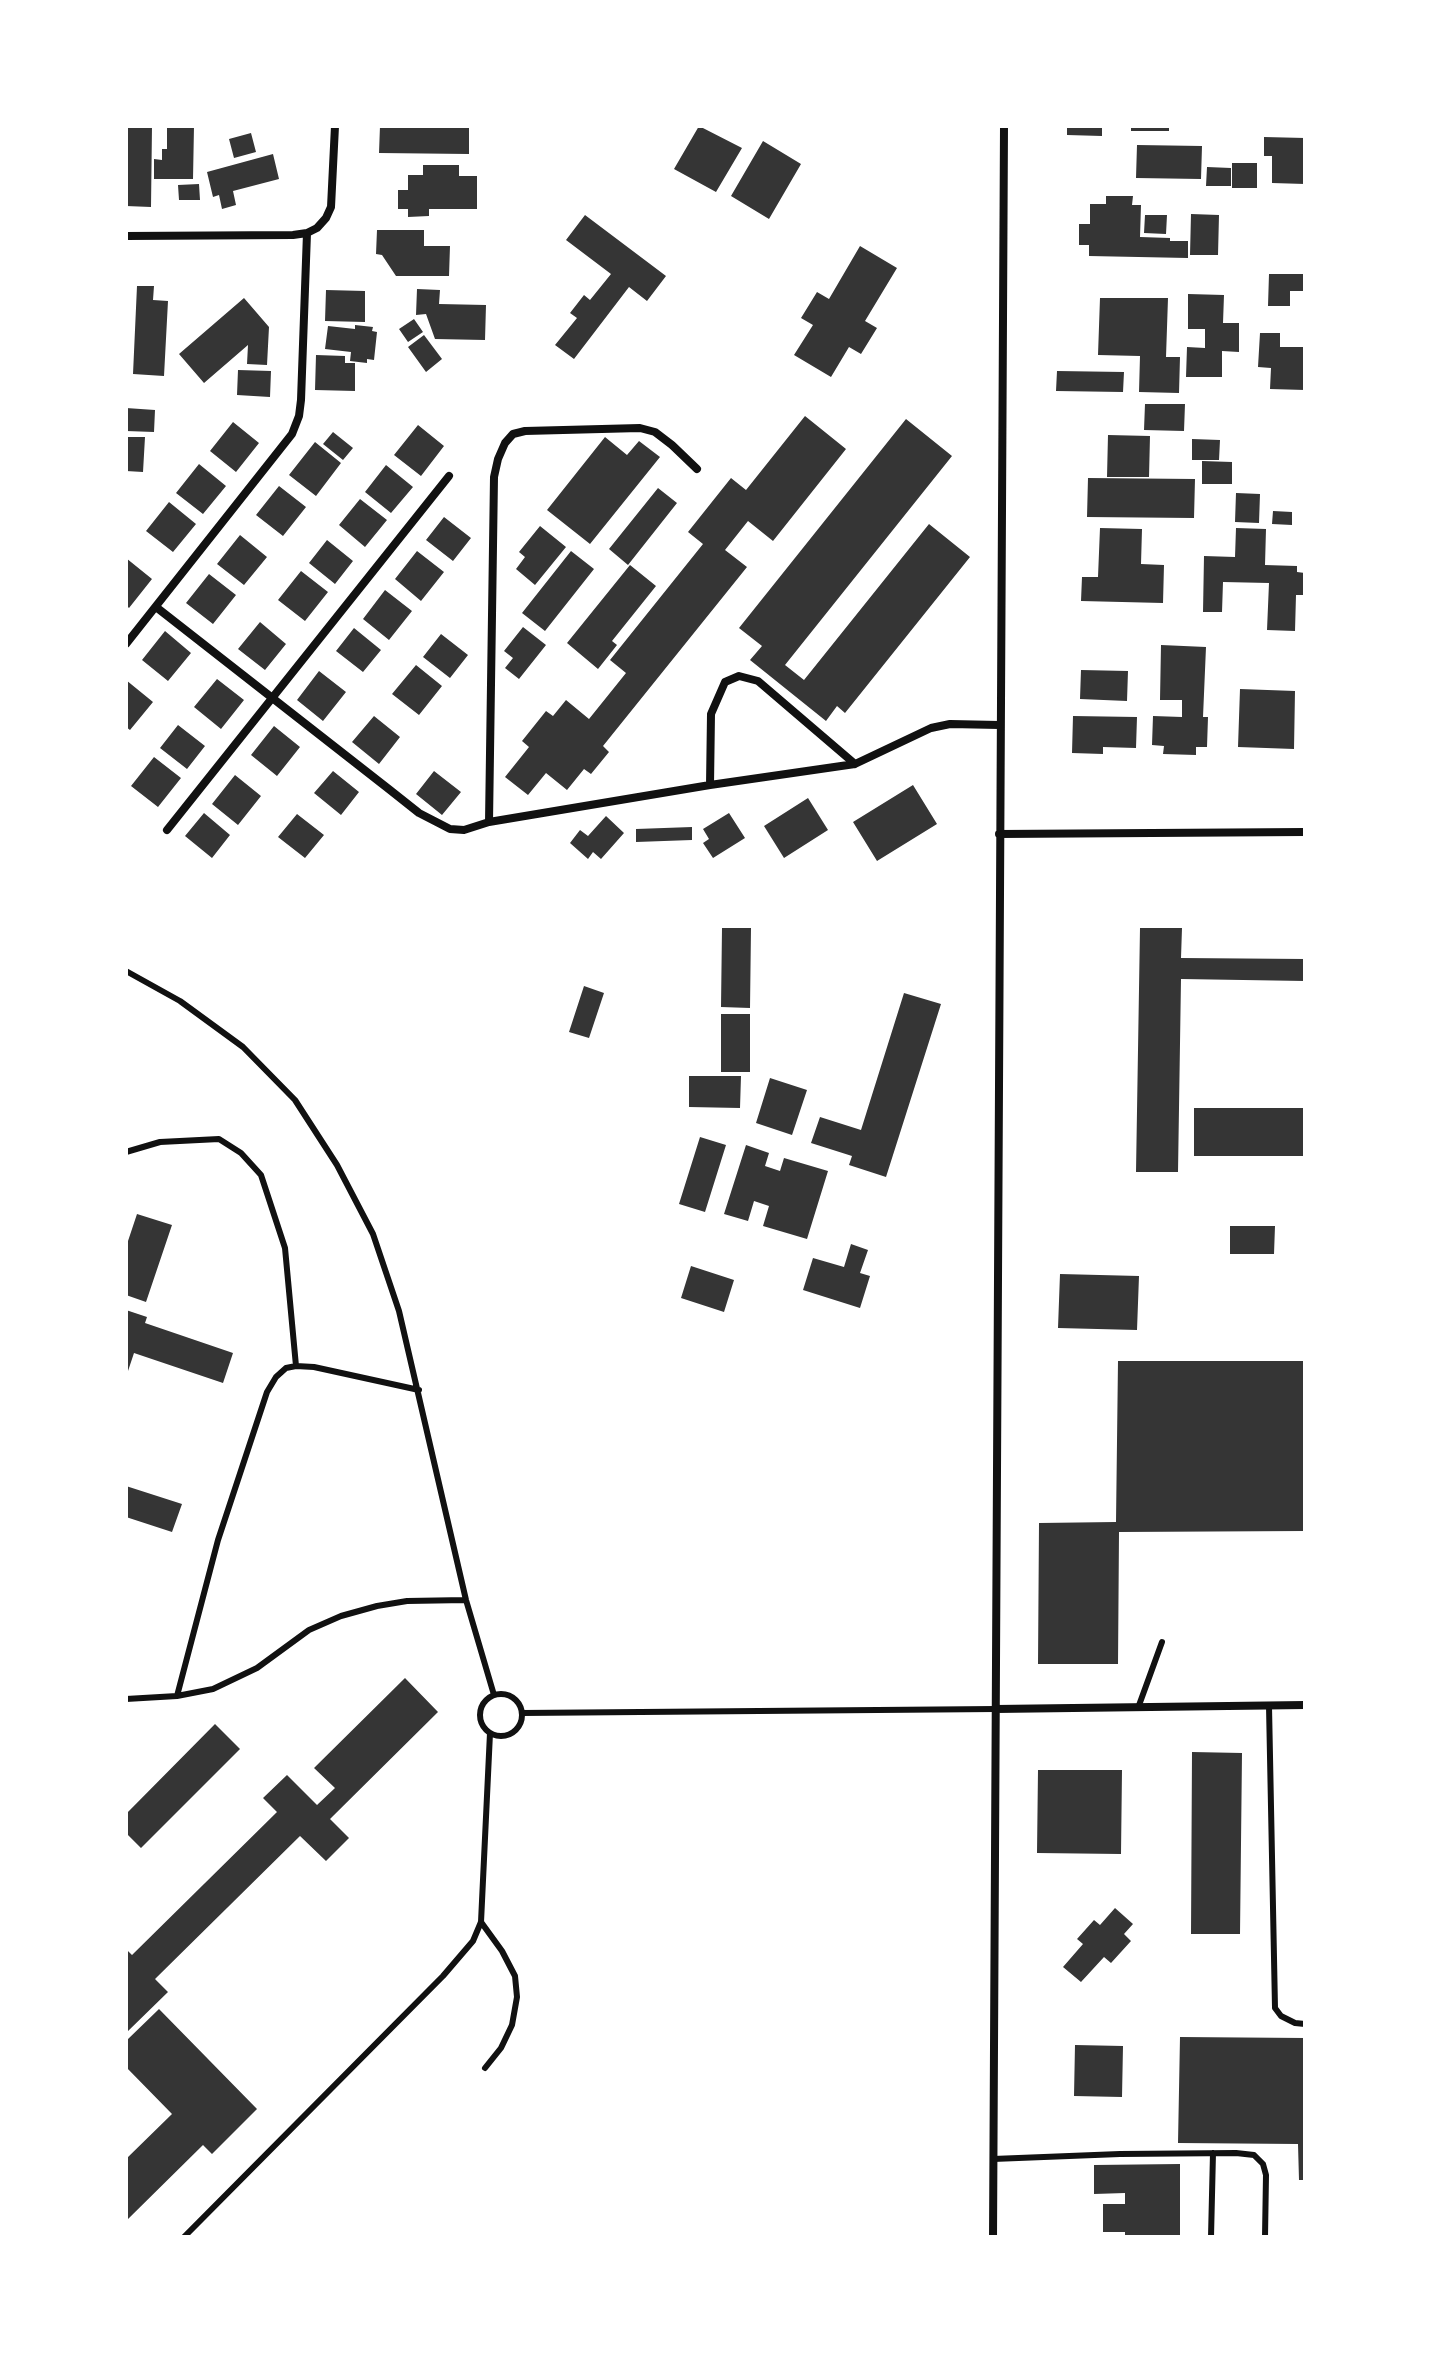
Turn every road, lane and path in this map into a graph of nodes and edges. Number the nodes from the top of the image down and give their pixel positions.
1 (335, 126) edge
2 (1004, 126) edge
3 (307, 233) junction
4 (126, 236) edge
5 (697, 469) dead end
6 (449, 476) dead end
7 (156, 607) junction
8 (126, 644) edge
9 (273, 698) junction
10 (999, 725) junction
11 (855, 764) junction
12 (710, 785) junction
13 (489, 822) junction
14 (167, 830) dead end
15 (1305, 832) edge
16 (999, 834) junction
17 (126, 971) edge
18 (126, 1152) edge
19 (296, 1366) junction
20 (419, 1390) junction
21 (466, 1600) junction
22 (1162, 1642) dead end
23 (494, 1695) junction
24 (177, 1696) junction
25 (126, 1699) edge
26 (1305, 1705) edge
27 (1269, 1706) junction
28 (1138, 1708) junction
29 (996, 1709) junction
30 (522, 1713) junction
31 (490, 1733) junction
32 (481, 1922) junction
33 (1305, 2024) edge
34 (485, 2068) dead end
35 (1213, 2153) junction
36 (993, 2159) junction
37 (184, 2237) edge
38 (993, 2237) edge
39 (1211, 2237) edge
40 (1265, 2237) edge

1 - 3 street
2 - 10 street
3 - 4 street
3 - 7 street
5 - 13 street
6 - 9 street
7 - 8 street
7 - 9 street
9 - 13 street
9 - 14 street
10 - 11 street
10 - 16 street
11 - 12 street
11 - 12 street
12 - 13 street
15 - 16 street
16 - 29 street
17 - 20 lane
18 - 19 lane
19 - 20 lane
19 - 24 lane
20 - 21 lane
21 - 23 lane
21 - 24 lane
22 - 28 lane
23 - 30 lane
23 - 31 lane
24 - 25 lane
26 - 27 street
27 - 28 street
27 - 33 lane
28 - 29 street
29 - 30 lane
29 - 36 street
30 - 31 lane
31 - 32 lane
32 - 34 lane
32 - 37 lane
35 - 36 lane
35 - 39 lane
35 - 40 lane
36 - 38 street

